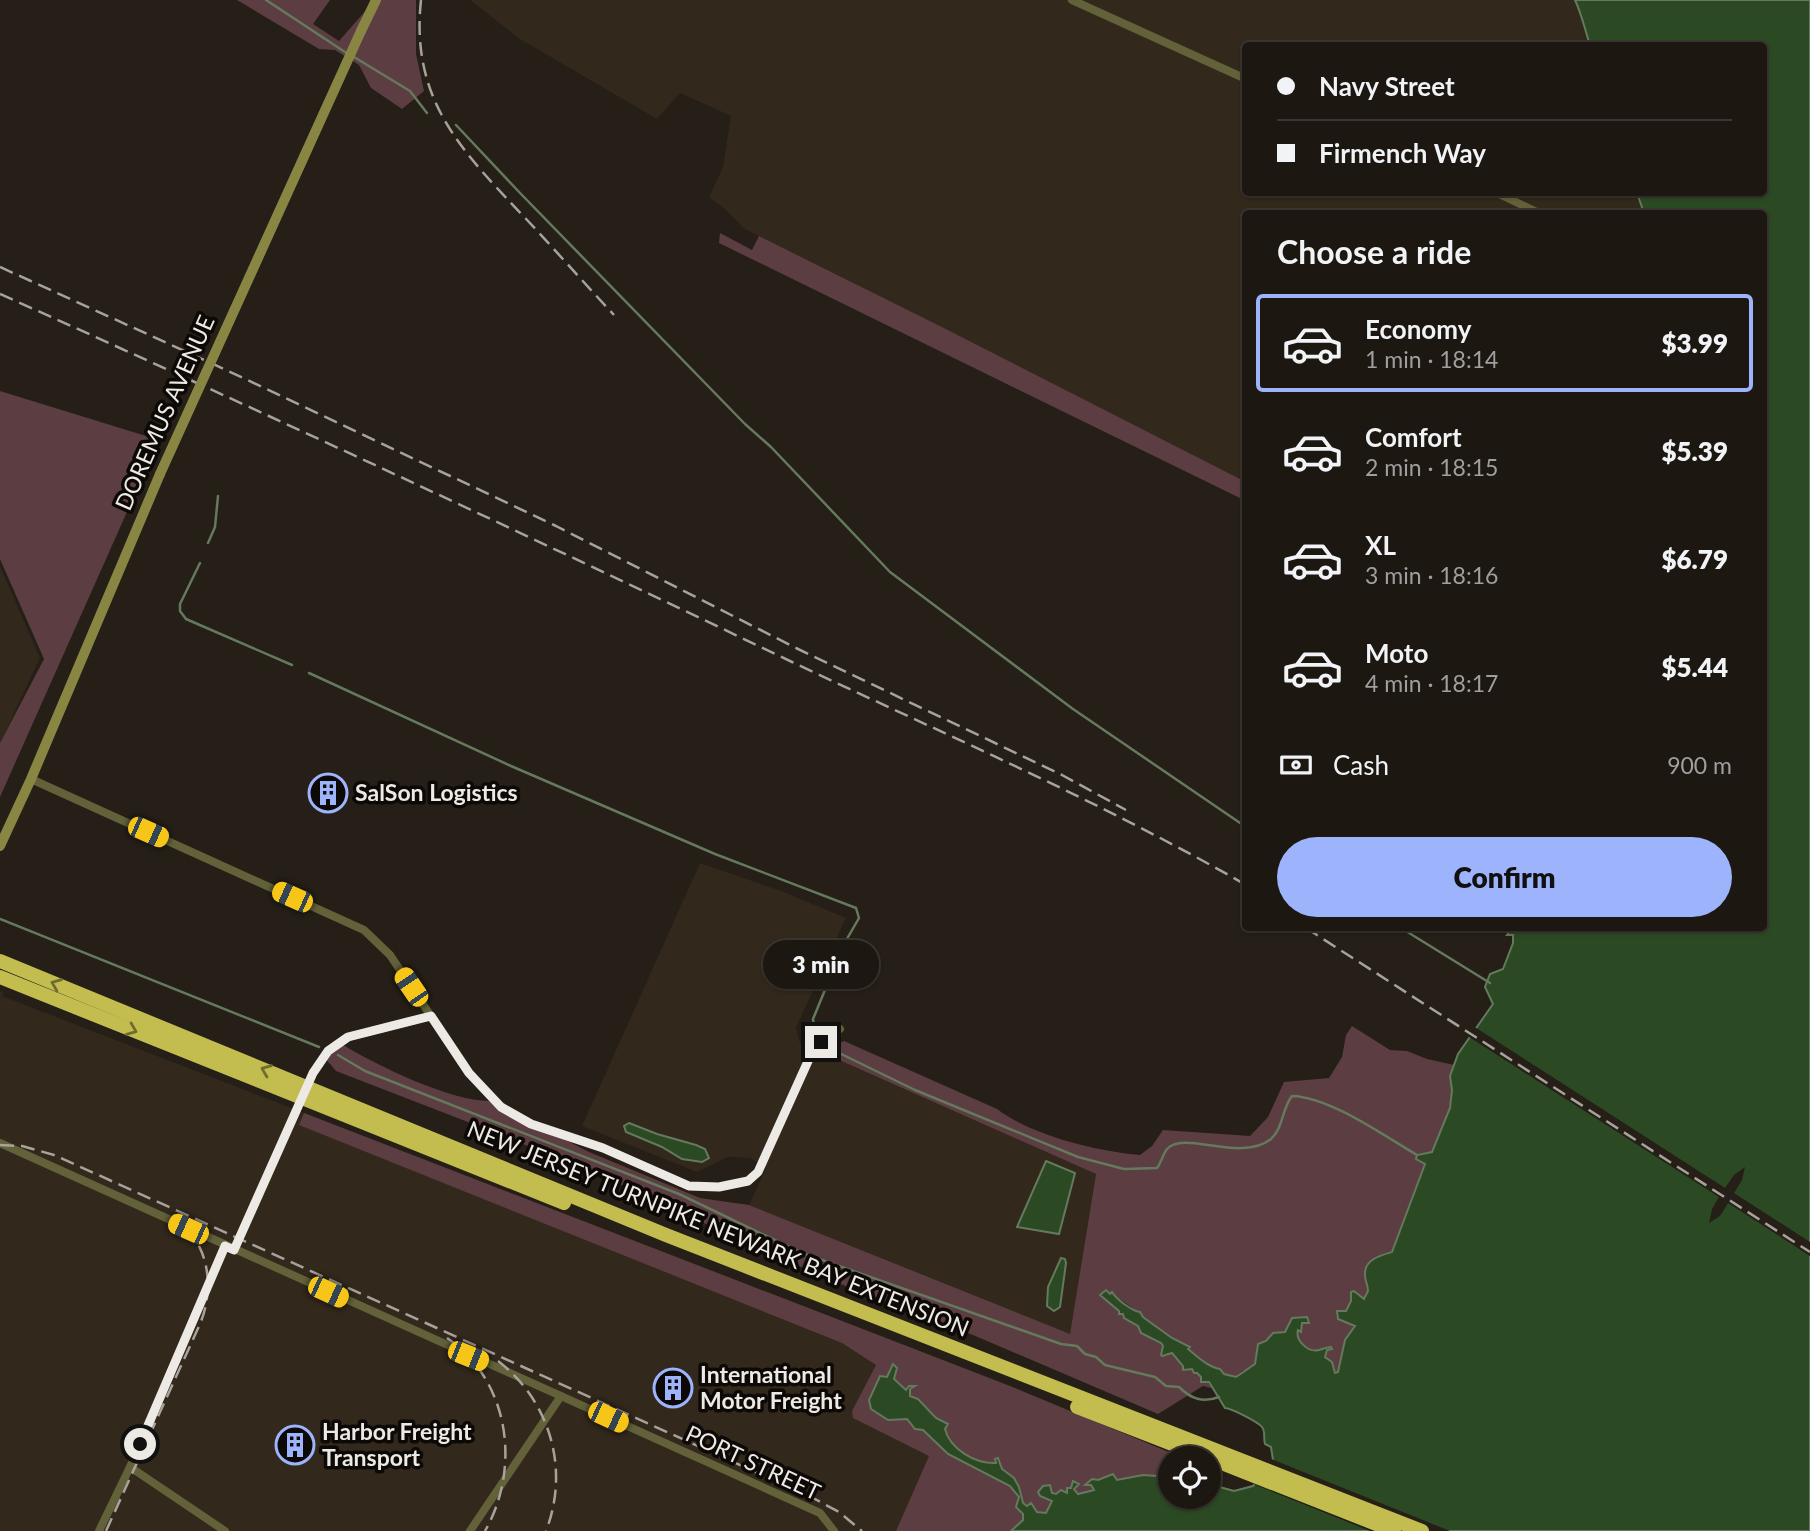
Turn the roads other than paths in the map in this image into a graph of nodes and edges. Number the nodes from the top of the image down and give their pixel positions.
1 (376, 0) edge
2 (1073, 0) edge
3 (1242, 77) edge
4 (1503, 196) edge
5 (1532, 210) edge
6 (31, 779) junction
7 (0, 846) edge
8 (0, 961) edge
9 (0, 977) edge
10 (431, 1016) junction
11 (840, 1029) dead end
12 (0, 1143) edge
13 (15, 1150) junction
14 (0, 1152) edge
15 (225, 1246) junction
16 (234, 1250) junction
17 (561, 1396) junction
18 (1179, 1446) edge
19 (1221, 1463) edge
20 (130, 1467) junction
21 (99, 1531) edge
22 (225, 1531) edge
23 (470, 1531) edge
24 (834, 1531) edge
25 (1394, 1531) edge
26 (1422, 1531) edge

1 - 6 main road, DOREMUS AVENUE, bridge
2 - 3 street
4 - 5 street
6 - 7 main road, DOREMUS AVENUE
6 - 10 street
26 -> 8 highway, NEW JERSEY TURNPIKE NEWARK BAY EXTENSION, bridge
9 -> 18 highway, NEW JERSEY TURNPIKE NEWARK BAY EXTENSION, bridge
10 - 11 street
10 - 16 street
12 - 13 street, PORT STREET
13 - 14 street
13 - 15 street, PORT STREET
15 - 16 street, PORT STREET
15 - 20 street
16 - 17 street, PORT STREET
17 - 23 street
17 - 24 street, PORT STREET
19 - 25 highway, NEW JERSEY TURNPIKE NEWARK BAY EXTENSION
20 - 21 street
20 - 22 street

